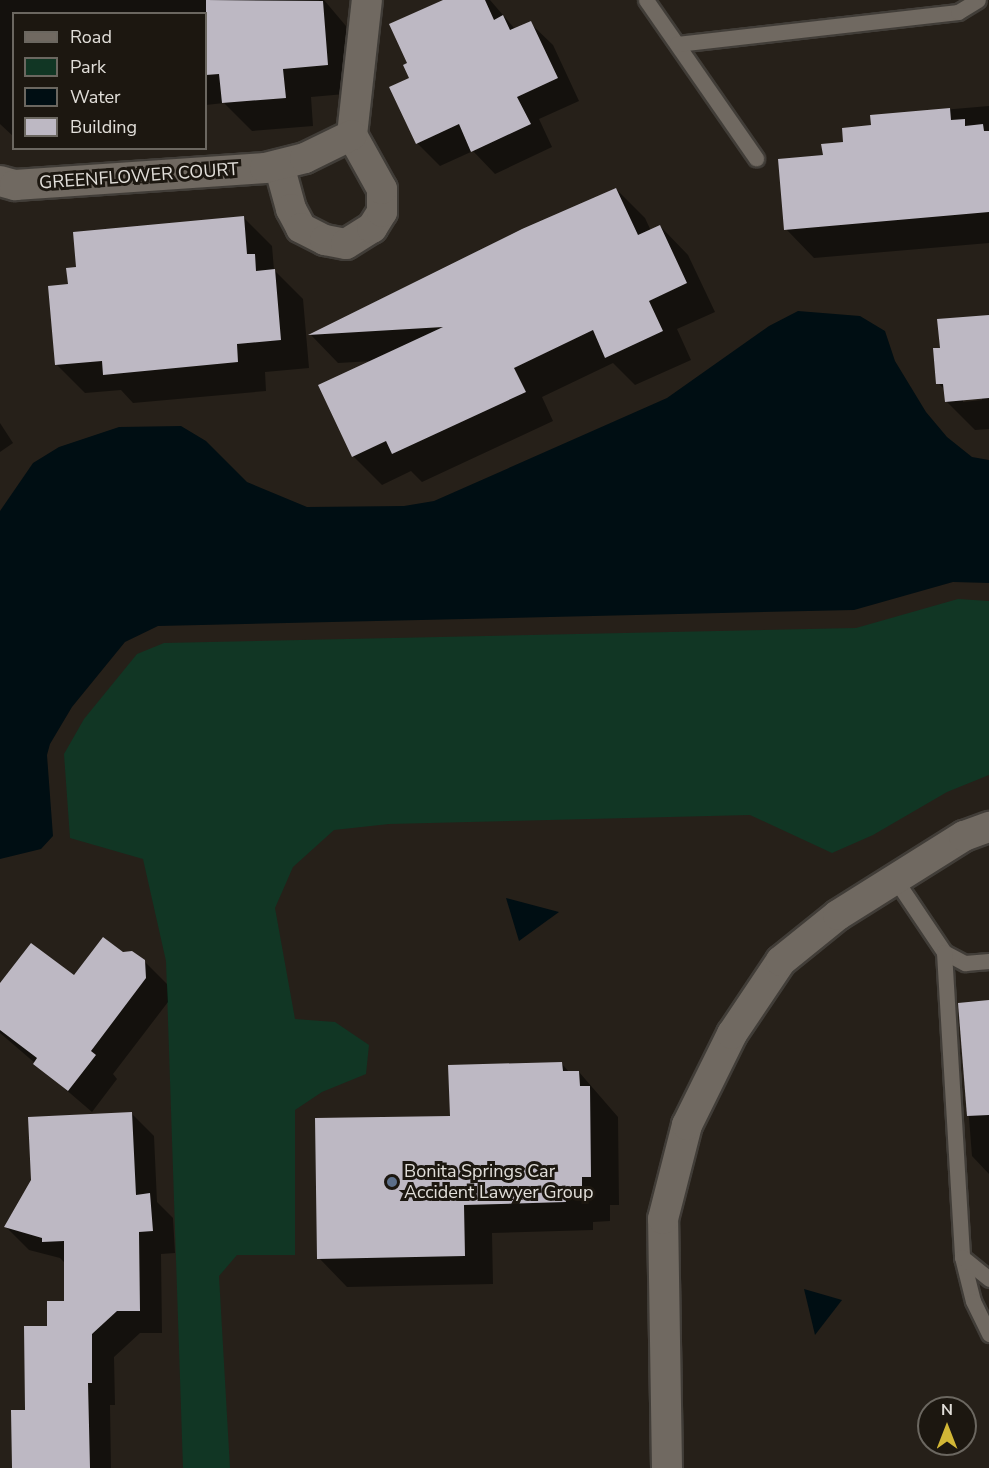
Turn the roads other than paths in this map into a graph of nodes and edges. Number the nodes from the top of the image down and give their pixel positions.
1 (367, 0) edge
2 (646, 0) edge
3 (978, 0) edge
4 (677, 44) junction
5 (352, 135) junction
6 (756, 159) dead end
7 (279, 165) junction
8 (0, 181) edge
9 (989, 827) edge
10 (895, 879) junction
11 (945, 952) junction
12 (989, 961) edge
13 (962, 1257) junction
14 (989, 1278) edge
15 (989, 1335) edge
16 (667, 1468) edge

1 - 5 street
2 - 4 lane
3 - 4 lane
4 - 6 lane
5 - 7 street, GREENFLOWER COURT
5 - 7 street
7 - 8 street, GREENFLOWER COURT
9 - 10 street
10 - 11 lane
10 - 16 street
11 - 12 lane
11 - 13 lane
13 - 14 lane
13 - 15 lane

